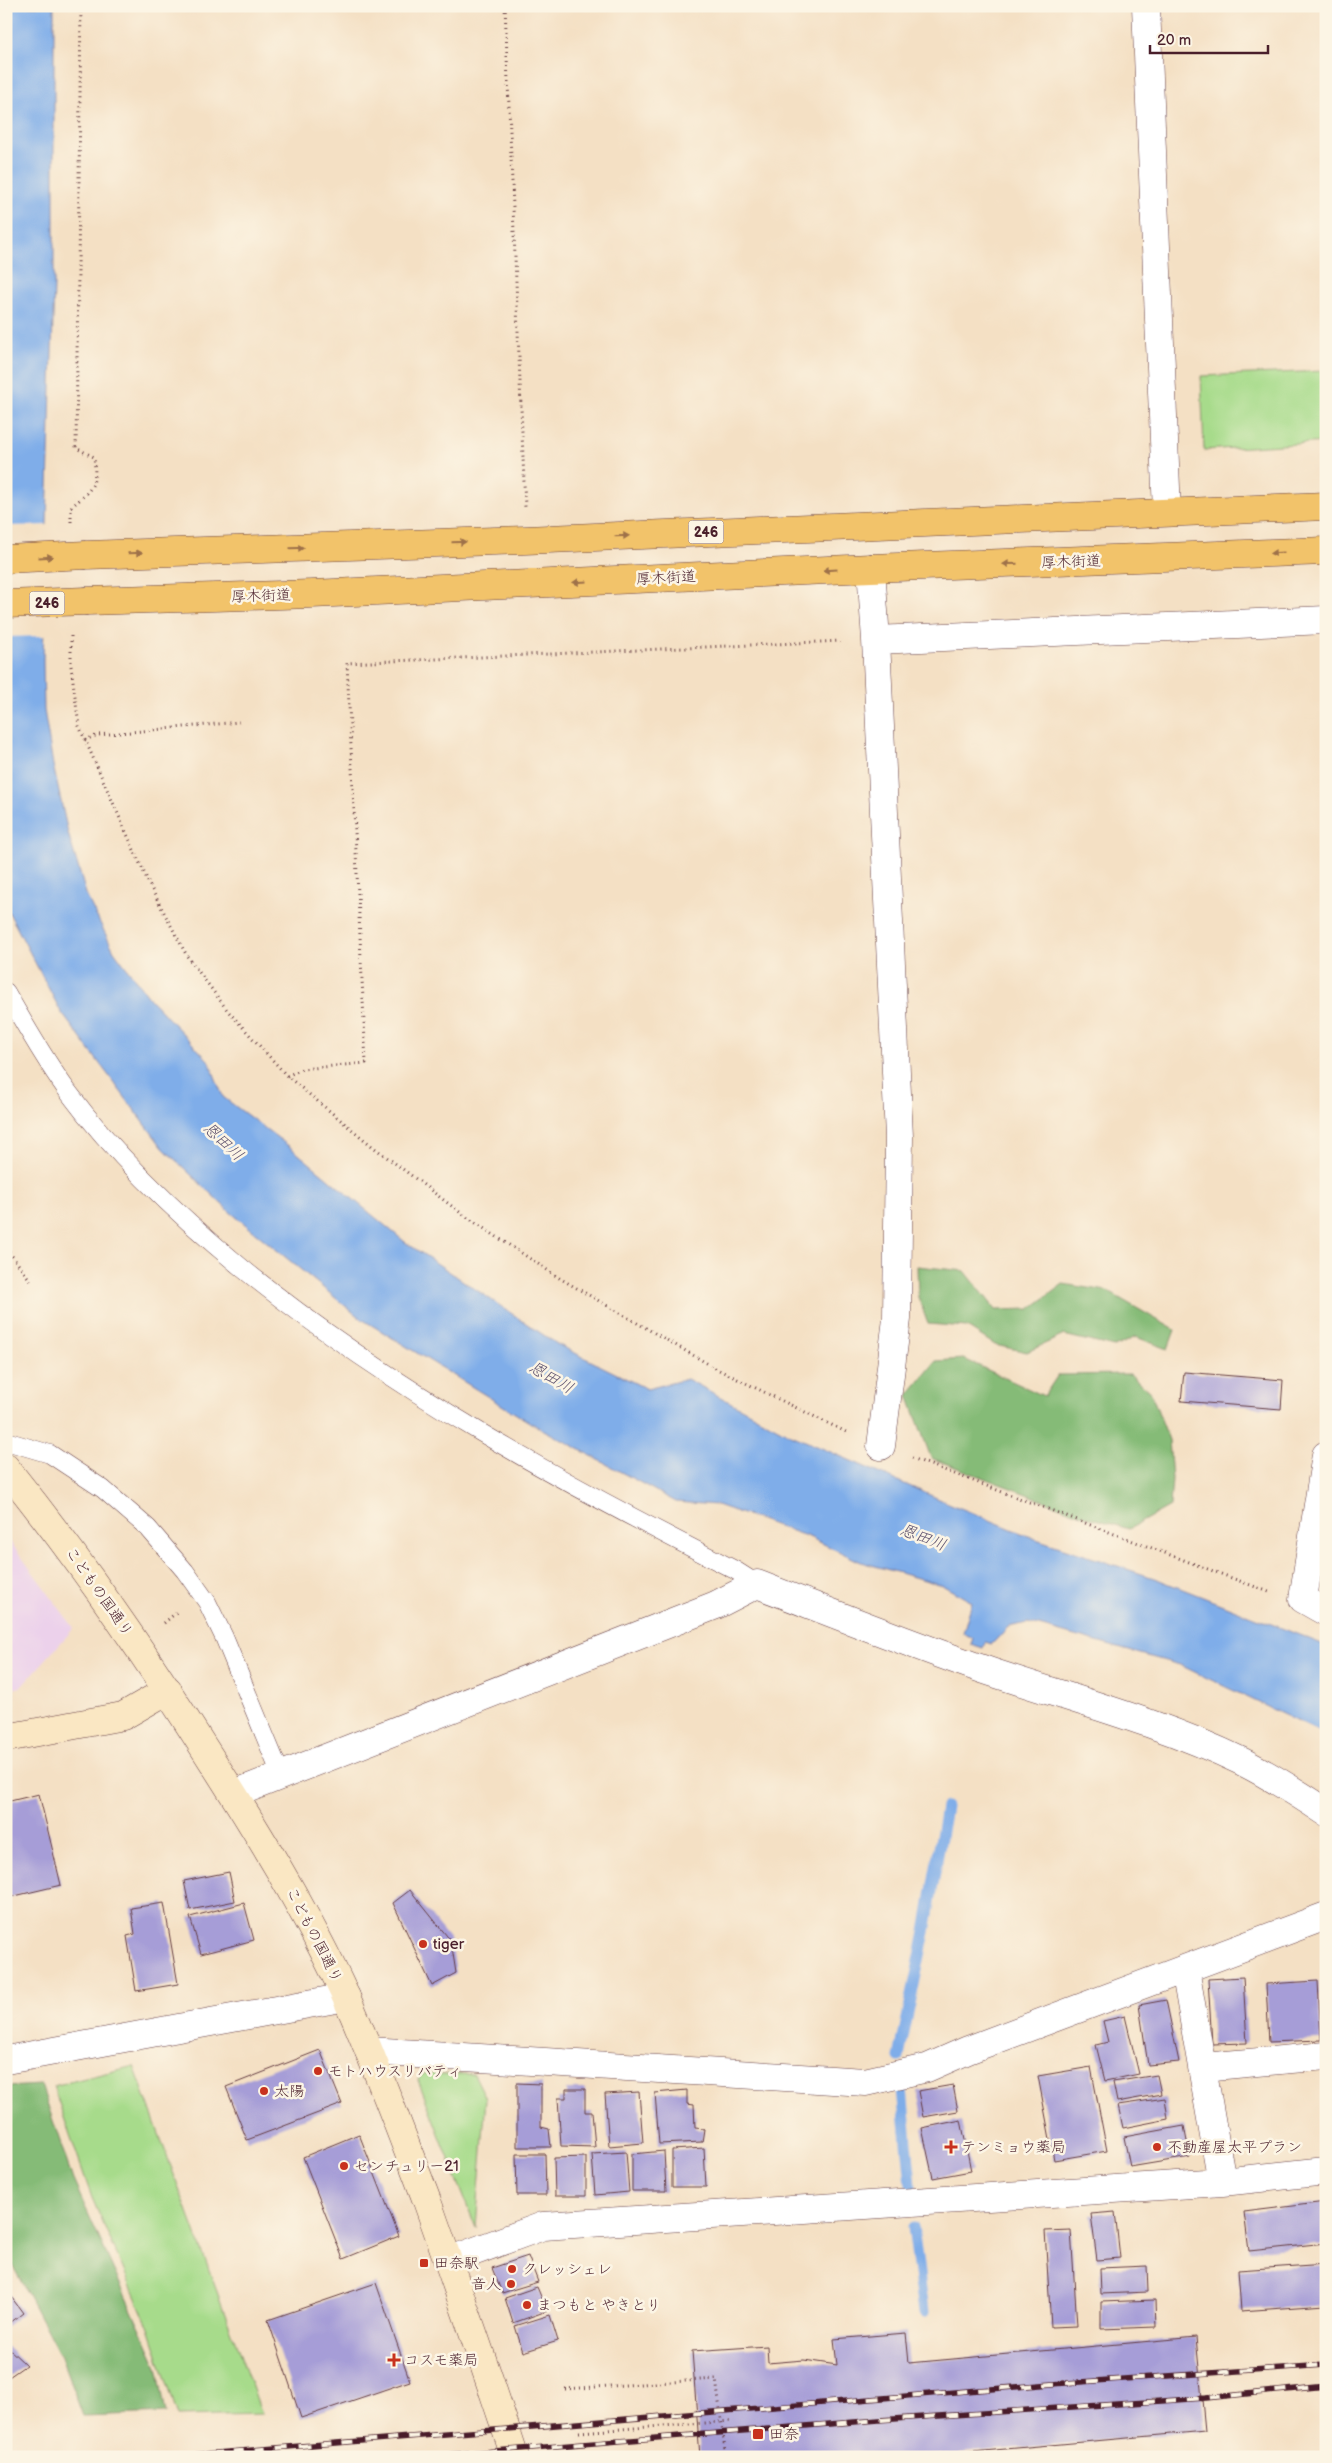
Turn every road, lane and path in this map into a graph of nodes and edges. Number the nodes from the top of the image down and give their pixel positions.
1 (81, 6) edge
2 (505, 6) edge
3 (1146, 6) edge
4 (76, 448) dead end
5 (1326, 506) edge
6 (1167, 512) junction
7 (525, 540) junction
8 (1326, 551) edge
9 (6, 559) edge
10 (871, 568) junction
11 (6, 604) edge
12 (1326, 620) edge
13 (876, 640) junction
14 (71, 666) dead end
15 (238, 722) dead end
16 (85, 740) junction
17 (6, 992) edge
18 (287, 1076) junction
19 (6, 1248) edge
20 (33, 1284) dead end
21 (6, 1441) edge
22 (881, 1446) junction
23 (1326, 1454) edge
24 (6, 1468) edge
25 (757, 1584) junction
26 (1315, 1606) edge
27 (168, 1690) junction
28 (6, 1738) edge
29 (280, 1775) junction
30 (234, 1794) junction
31 (1326, 1812) edge
32 (1326, 1916) edge
33 (1185, 1970) junction
34 (346, 1997) junction
35 (369, 2051) junction
36 (1326, 2056) edge
37 (6, 2060) edge
38 (1203, 2067) junction
39 (1326, 2171) edge
40 (1222, 2182) junction
41 (448, 2261) junction
42 (565, 2388) dead end
43 (732, 2421) dead end
44 (722, 2422) junction
45 (579, 2432) dead end
46 (515, 2457) edge
47 (726, 2457) edge

1 - 4 path
2 - 7 path
3 - 6 street
5 - 6 highway, 246
7 -> 6 highway, 246
9 -> 7 highway, 246, bridge
8 -> 10 highway, 厚木街道 / 246
10 -> 11 highway, 厚木街道 / 246, bridge
10 - 13 street
12 - 13 street
13 - 18 path
13 - 22 street
14 - 16 path
15 - 16 path
16 - 18 path
17 - 25 lane
18 - 22 path
19 - 20 path
21 - 29 lane
22 - 26 path
23 - 26 street
24 - 27 main road, こどもの国通り
25 - 29 street
25 - 31 street
27 - 28 main road
27 - 30 main road, こどもの国通り
29 - 30 street
30 - 34 main road, こどもの国通り
32 - 33 street
33 - 35 street
33 - 38 street
34 - 35 main road, こどもの国通り
34 - 37 street
35 - 41 main road, こどもの国通り
36 - 38 street
38 - 40 street
39 - 40 street
40 - 41 street
41 - 46 main road, こどもの国通り
42 - 44 path
43 - 44 path
44 - 45 path
44 - 47 path

